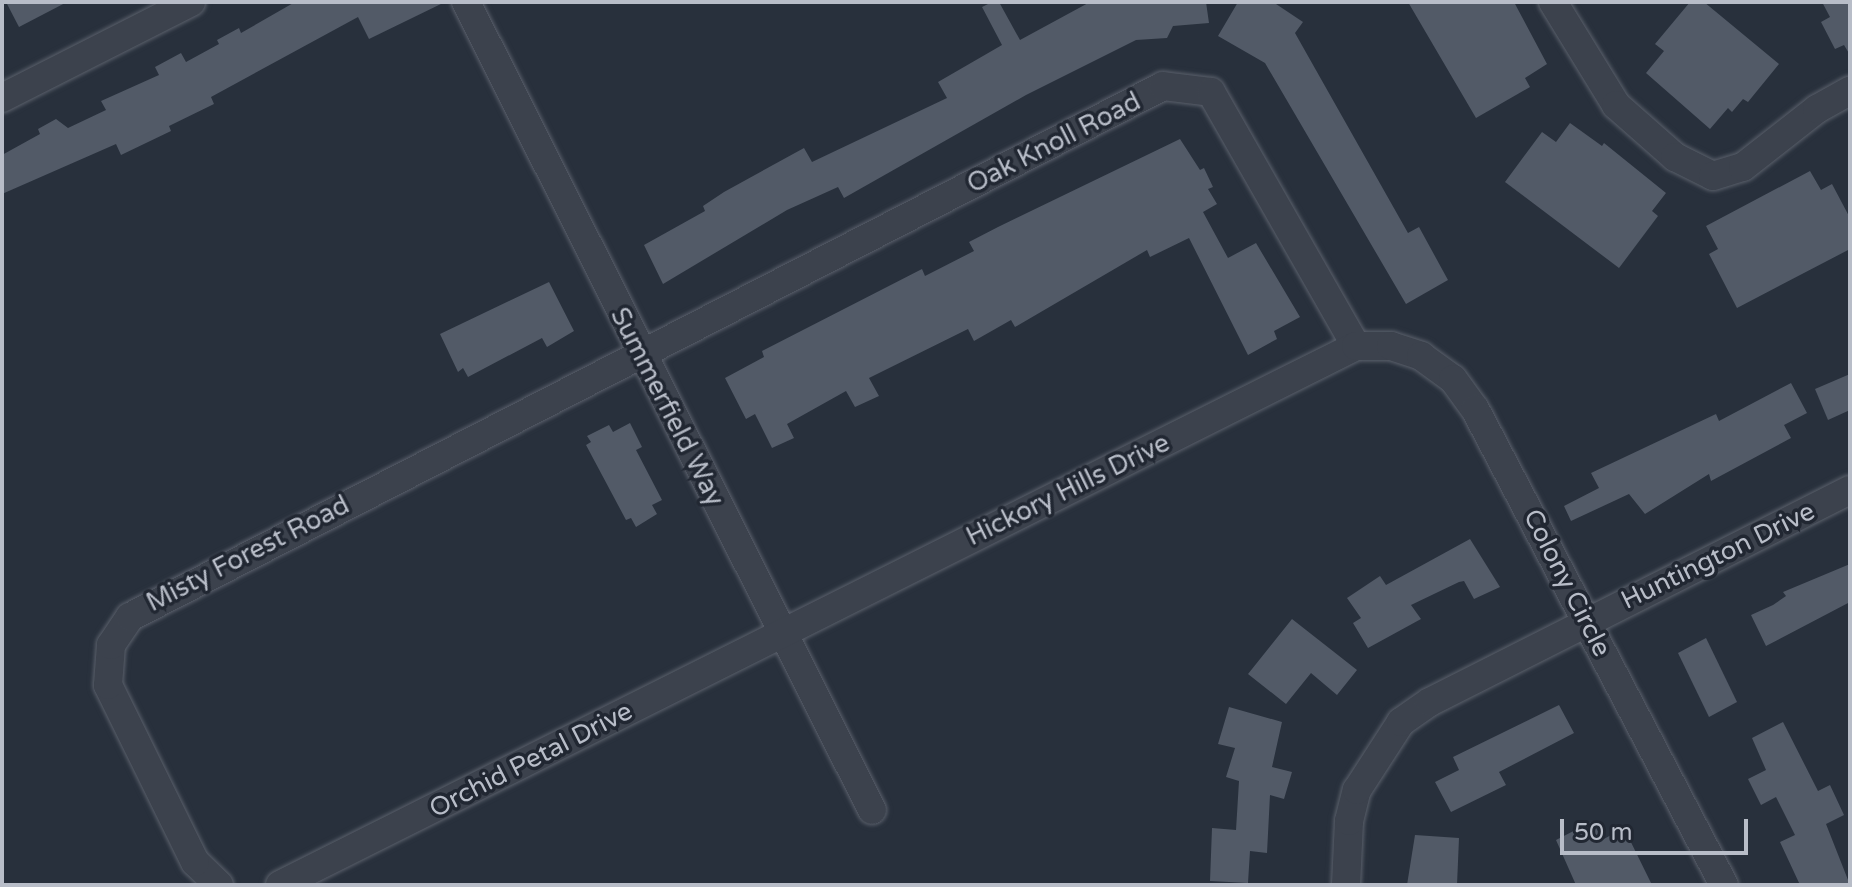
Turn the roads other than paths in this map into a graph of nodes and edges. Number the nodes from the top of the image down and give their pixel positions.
1 (466, 2) edge
2 (1553, 2) edge
3 (181, 4) edge
4 (1850, 91) edge
5 (2, 98) edge
6 (1356, 346) junction
7 (641, 356) junction
8 (1850, 490) edge
9 (1586, 621) junction
10 (781, 633) junction
11 (872, 810) dead end
12 (219, 885) edge
13 (280, 885) edge
14 (1346, 885) edge
15 (1724, 885) edge

1 - 7 street, Summerfield Way
2 - 4 street
3 - 5 street
6 - 7 street, Oak Knoll Road
6 - 9 street, Colony Circle
6 - 10 street, Hickory Hills Drive
7 - 10 street, Summerfield Way
7 - 12 street, Misty Forest Road
8 - 9 street, Huntington Drive
9 - 14 street, Huntington Drive
9 - 15 street, Colony Circle
10 - 11 street, Summerfield Way
10 - 13 street, Orchid Petal Drive

